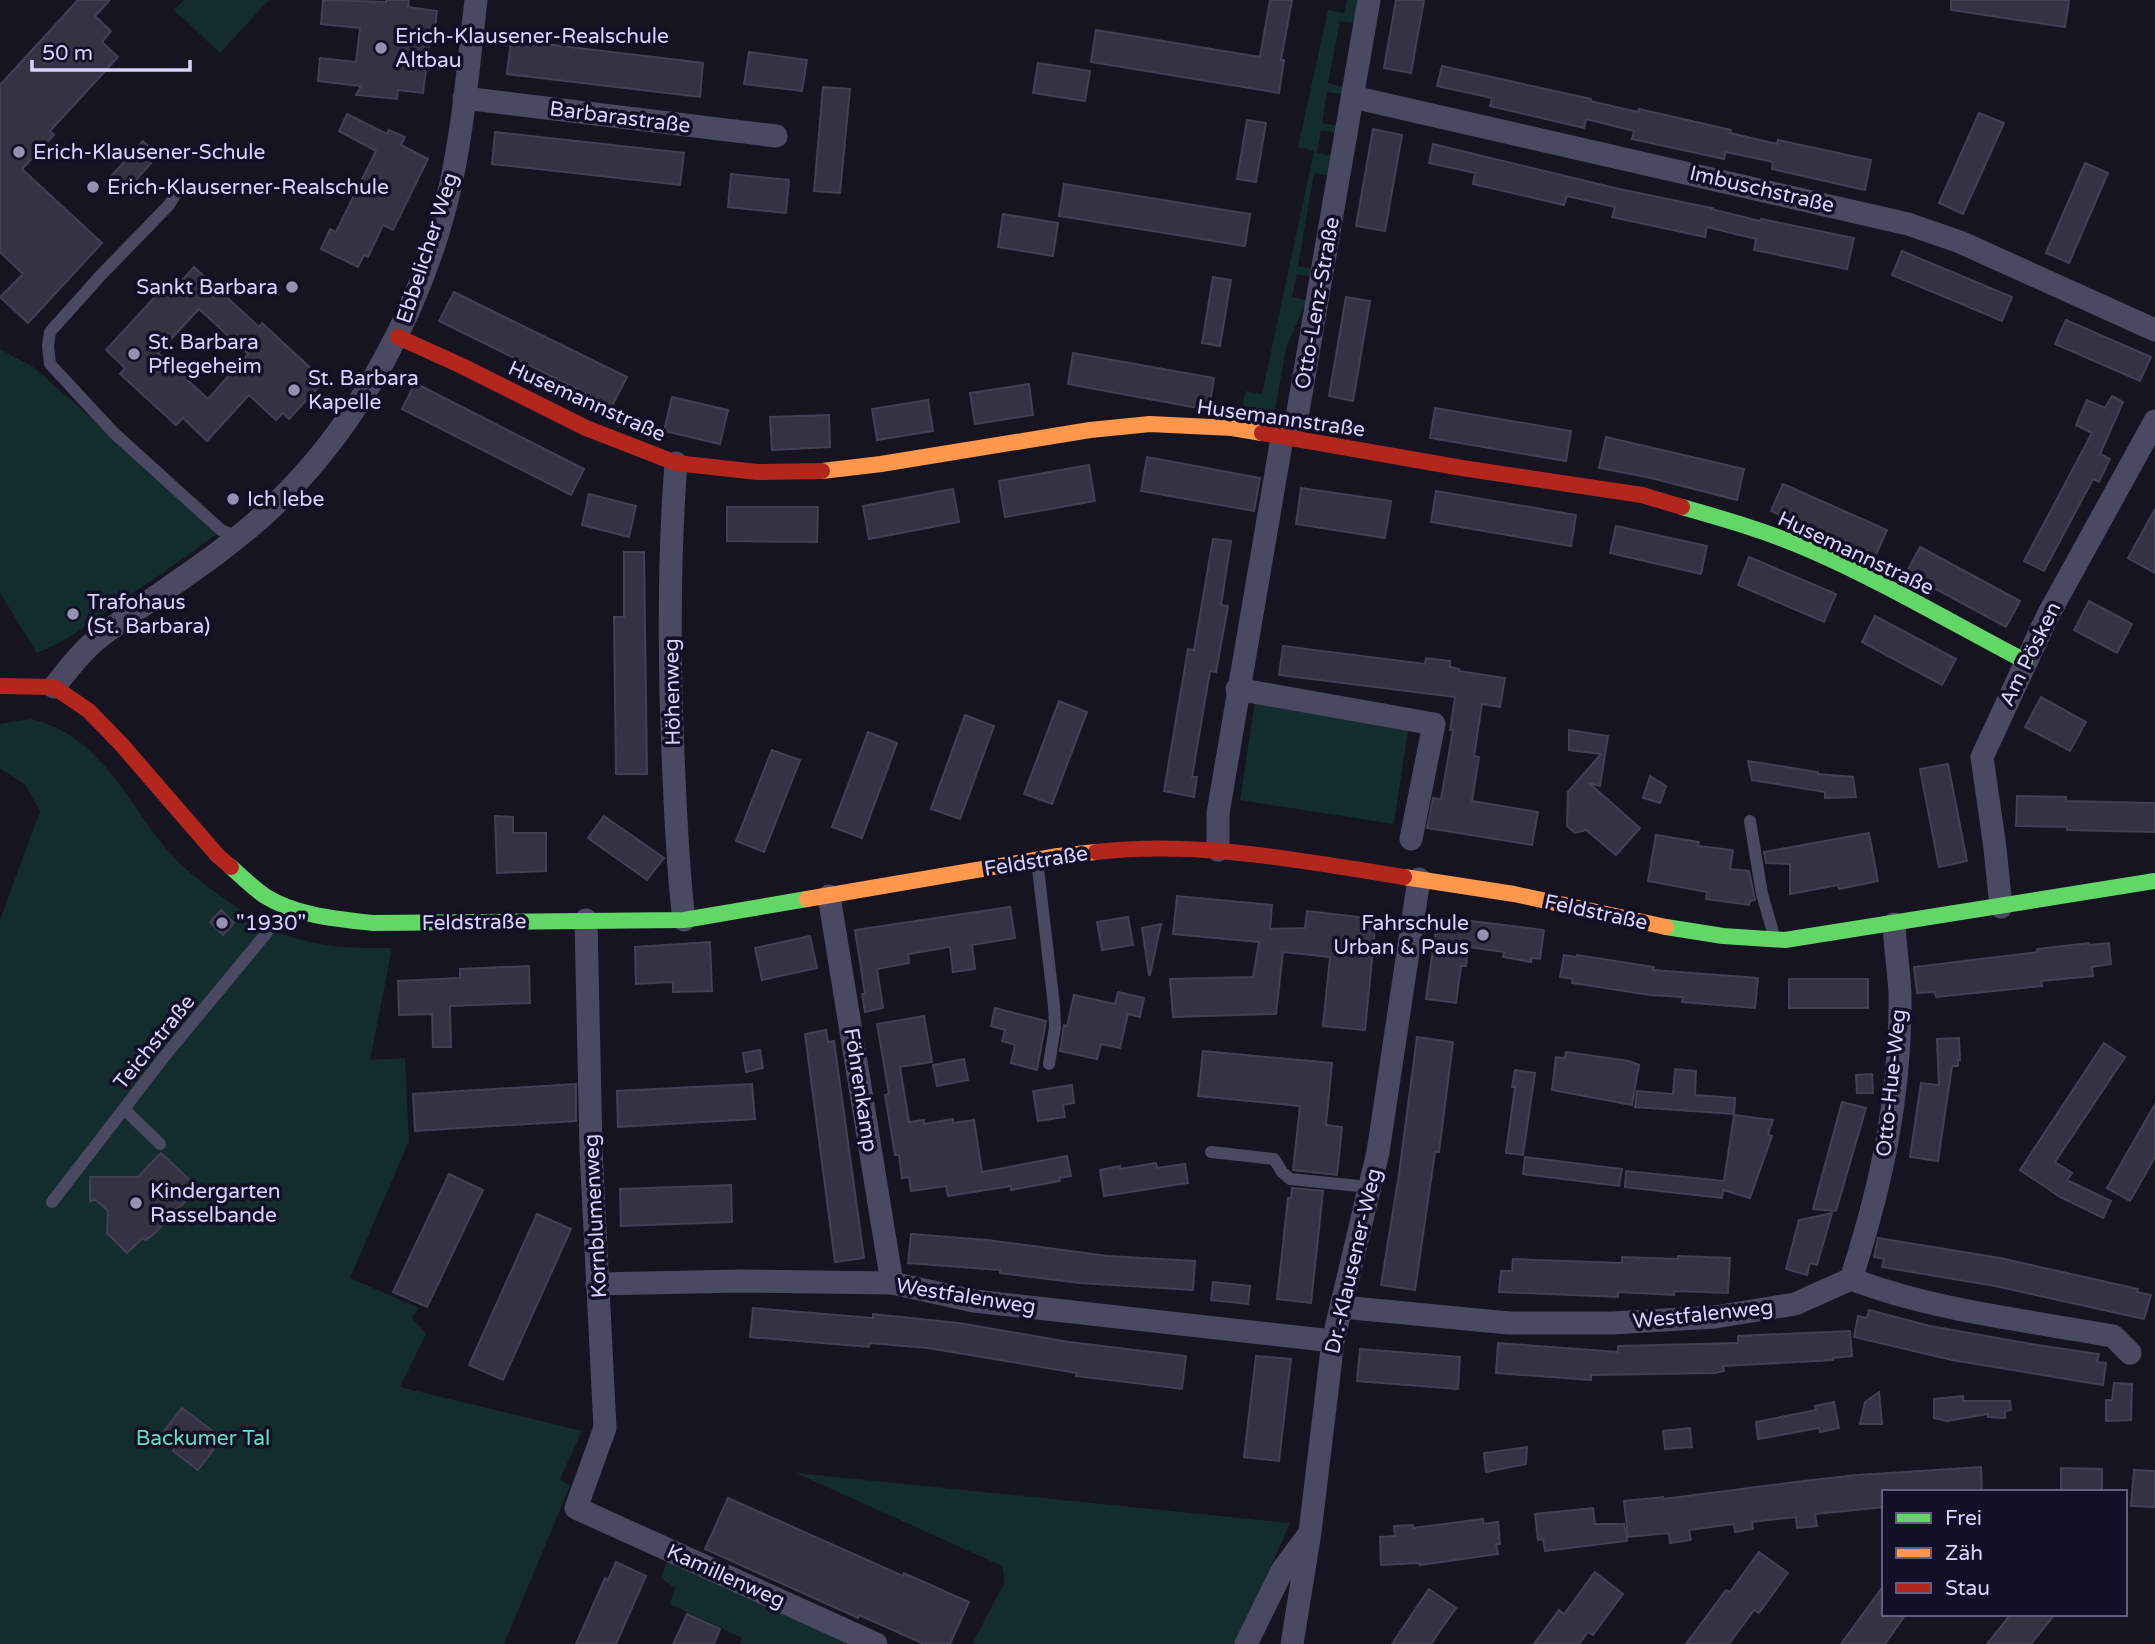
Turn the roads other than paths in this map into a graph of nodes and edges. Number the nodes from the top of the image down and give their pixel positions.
1 (476, 0) edge
2 (1369, 0) edge
3 (1353, 97) junction
4 (464, 98) junction
5 (776, 136) dead end
6 (183, 183) dead end
7 (2155, 330) edge
8 (397, 337) junction
9 (2155, 421) edge
10 (1282, 438) junction
11 (676, 463) junction
12 (238, 537) junction
13 (2025, 661) junction
14 (0, 686) edge
15 (54, 687) junction
16 (1237, 689) junction
17 (1750, 821) dead end
18 (1411, 838) dead end
19 (1218, 850) junction
20 (1037, 860) junction
21 (1419, 879) junction
22 (2155, 881) edge
23 (829, 896) junction
24 (288, 907) junction
25 (2000, 907) junction
26 (586, 920) junction
27 (684, 920) junction
28 (1894, 924) junction
29 (1775, 939) junction
30 (1049, 1064) dead end
31 (124, 1110) junction
32 (160, 1144) dead end
33 (1211, 1152) dead end
34 (1369, 1187) junction
35 (52, 1202) dead end
36 (1851, 1279) junction
37 (892, 1283) junction
38 (597, 1284) junction
39 (1342, 1307) junction
40 (1333, 1341) junction
41 (2130, 1353) dead end
42 (576, 1508) joint
43 (1310, 1532) junction
44 (876, 1644) edge
45 (1246, 1644) edge
46 (1292, 1644) edge

1 - 4 street, Ebbelicher Weg
2 - 3 street, Otto-Lenz-Straße
3 - 7 street, Imbuschstraße
3 - 10 street, Otto-Lenz-Straße
4 - 5 street, Barbarastraße
4 - 8 street, Ebbelicher Weg
6 - 12 lane
8 - 11 main road, Husemannstraße
8 - 12 street, Ebbelicher Weg
9 - 13 street, Am Pösken
10 - 11 main road, Husemannstraße
10 - 13 main road, Husemannstraße
10 - 16 street, Otto-Lenz-Straße
11 - 27 street, Höhenweg
12 - 15 street, Ebbelicher Weg
13 - 25 street, Am Pösken
14 - 15 main road
15 - 24 main road, Feldstraße
16 - 18 street
16 - 19 street, Otto-Lenz-Straße
17 - 29 lane
19 - 20 main road, Feldstraße
19 - 21 main road, Feldstraße
20 - 23 main road, Feldstraße
20 - 30 lane
21 - 29 main road, Feldstraße
21 - 34 street, Dr.-Klausener-Weg
22 - 25 main road, Feldstraße
23 - 27 main road, Feldstraße
23 - 37 street, Föhrenkamp
24 - 26 main road, Feldstraße
24 - 31 lane, Teichstraße
25 - 28 main road, Feldstraße
26 - 27 main road, Feldstraße
26 - 38 street, Kornblumenweg
28 - 29 main road, Feldstraße
28 - 36 street, Otto-Hue-Weg
31 - 32 lane
31 - 35 lane, Teichstraße
33 - 34 lane
34 - 39 street, Dr.-Klausener-Weg
36 - 39 street, Westfalenweg
36 - 41 street
37 - 38 street, Westfalenweg
37 - 40 street, Westfalenweg
38 - 42 street, Kornblumenweg
39 - 40 street, Dr.-Klausener-Weg
40 - 43 street, Dr.-Klausener-Weg
42 - 44 street, Kamillenweg
43 - 45 street
43 - 46 street, Dr.-Klausener-Weg

